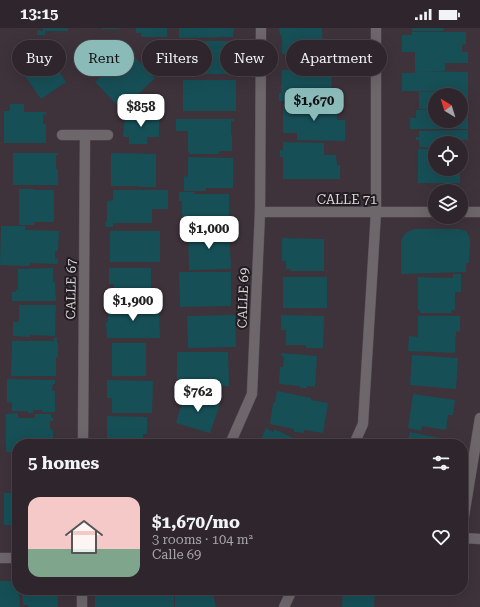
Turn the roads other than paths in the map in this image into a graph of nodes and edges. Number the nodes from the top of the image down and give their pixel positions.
1 (261, 28) edge
2 (376, 28) edge
3 (62, 135) dead end
4 (86, 135) junction
5 (108, 135) dead end
6 (260, 212) junction
7 (376, 212) junction
8 (428, 212) edge
9 (468, 212) edge
10 (480, 212) edge
11 (480, 418) edge
12 (83, 439) edge
13 (232, 439) edge
14 (356, 439) edge
15 (468, 491) edge
16 (468, 538) edge
17 (480, 539) edge
18 (0, 558) edge
19 (12, 558) edge
20 (82, 595) edge
21 (290, 595) edge
22 (82, 607) edge
23 (284, 607) edge

1 - 6 street, CALLE 69
2 - 7 street
3 - 4 street
4 - 5 street
4 - 12 street, CALLE 67
6 - 7 street, CALLE 71
6 - 13 street, CALLE 69
7 - 8 street, CALLE 71
7 - 14 street
9 - 10 street
11 - 15 street
16 - 17 street
18 - 19 street
20 - 22 street
21 - 23 street

